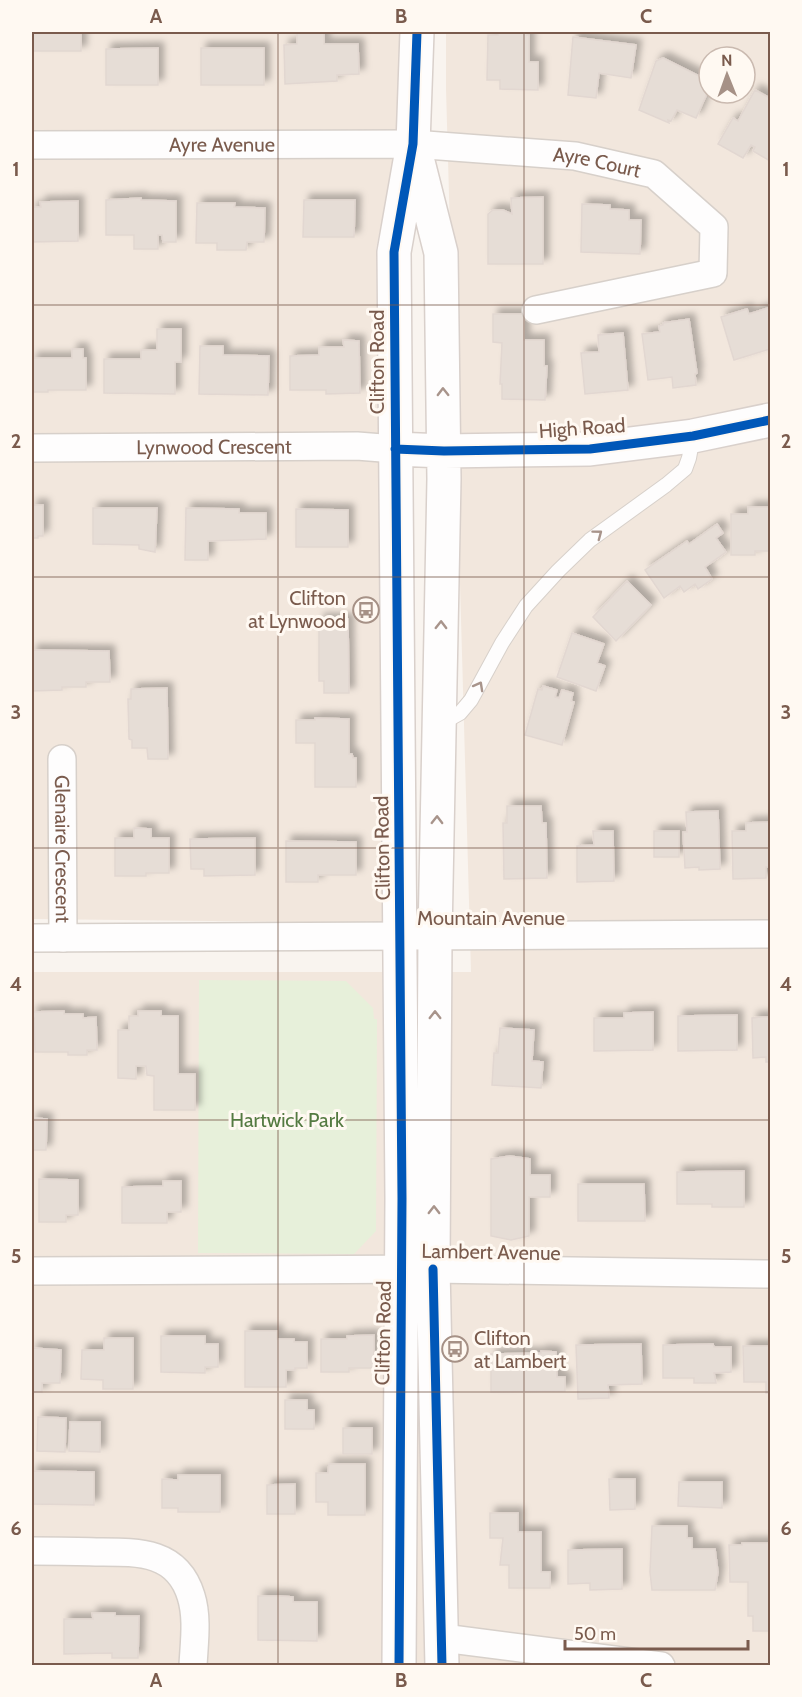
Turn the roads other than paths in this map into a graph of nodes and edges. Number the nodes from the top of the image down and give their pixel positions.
1 (417, 32) edge
2 (413, 144) junction
3 (32, 145) edge
4 (536, 310) dead end
5 (771, 420) edge
6 (693, 436) junction
7 (32, 448) edge
8 (395, 448) junction
9 (444, 450) junction
10 (438, 726) junction
11 (62, 759) dead end
12 (771, 934) edge
13 (401, 936) junction
14 (435, 936) junction
15 (32, 938) edge
16 (63, 938) junction
17 (401, 1269) junction
18 (434, 1269) junction
19 (32, 1271) edge
20 (771, 1274) edge
21 (32, 1551) edge
22 (443, 1652) edge
23 (193, 1665) edge
24 (399, 1665) edge
25 (661, 1665) edge

1 - 2 main road, Clifton Road
2 - 3 street, Ayre Avenue
2 - 4 street, Ayre Court
2 - 8 main road, Clifton Road
9 -> 2 main road, Clifton Road
5 - 6 main road, High Road
6 - 9 main road, High Road
10 -> 6 lane
7 - 8 street, Lynwood Crescent
8 - 9 main road, High Road
8 - 13 main road, Clifton Road
10 -> 9 main road, Clifton Road
14 -> 10 main road, Clifton Road
11 - 16 street, Glenaire Crescent
12 - 14 street, Mountain Avenue
13 - 14 street, Mountain Avenue
13 - 16 street, Mountain Avenue
13 - 17 main road, Clifton Road
18 -> 14 main road, Clifton Road
15 - 16 street, Mountain Avenue
17 - 18 street, Lambert Avenue
17 - 19 street, Lambert Avenue
17 - 24 main road, Clifton Road
18 - 20 street, Lambert Avenue
18 - 22 main road, Clifton Road
21 - 23 street
22 - 25 street

